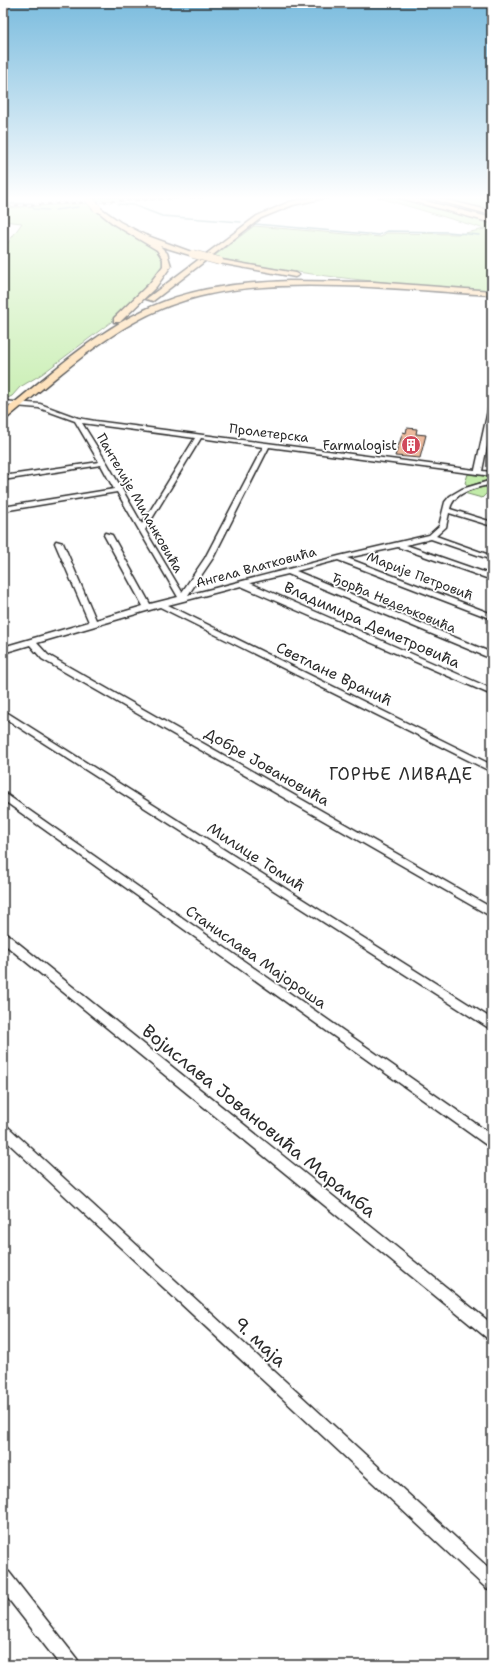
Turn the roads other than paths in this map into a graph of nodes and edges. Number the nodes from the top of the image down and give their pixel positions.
1 (162, 275) edge
2 (182, 275) edge
3 (297, 275) edge
4 (383, 285) junction
5 (492, 293) edge
6 (109, 331) junction
7 (8, 405) edge
8 (492, 406) edge
9 (3, 417) edge
10 (77, 420) junction
11 (199, 436) junction
12 (267, 445) junction
13 (104, 463) junction
14 (478, 472) junction
15 (492, 474) edge
16 (3, 478) edge
17 (490, 484) edge
18 (118, 490) junction
19 (3, 509) edge
20 (447, 510) junction
21 (492, 524) edge
22 (142, 529) junction
23 (108, 535) dead end
24 (431, 537) junction
25 (60, 543) dead end
26 (400, 545) junction
27 (339, 558) junction
28 (492, 558) edge
29 (288, 571) junction
30 (492, 578) edge
31 (242, 583) junction
32 (182, 598) junction
33 (163, 605) junction
34 (148, 608) junction
35 (492, 617) edge
36 (93, 622) junction
37 (32, 642) junction
38 (3, 650) edge
39 (492, 656) edge
40 (492, 692) edge
41 (3, 713) edge
42 (492, 769) edge
43 (3, 795) edge
44 (492, 913) edge
45 (3, 937) edge
46 (492, 1025) edge
47 (3, 1130) edge
48 (492, 1143) edge
49 (492, 1332) edge
50 (3, 1578) edge
51 (492, 1582) edge
52 (71, 1665) edge

1 - 6 main road
2 - 6 main road
3 - 4 main road, bridge
4 - 5 main road
4 - 6 main road
6 - 7 main road
7 - 9 main road
7 - 10 street, Пролетерска
8 - 14 street
10 - 11 street, Пролетерска
10 - 13 street, Пантелије Миланковића
11 - 12 street, Пролетерска
11 - 22 street
12 - 14 street, Пролетерска
12 - 32 street
13 - 16 street
13 - 18 street, Пантелије Миланковића
14 - 15 street, Пролетерска
17 - 20 street
18 - 19 street
18 - 22 street, Пантелије Миланковића
20 - 21 street
20 - 24 street
22 - 32 street, Пантелије Миланковића
23 - 34 street
24 - 26 street, Ангела Влатковића
24 - 28 street
25 - 36 street
26 - 27 street, Ангела Влатковића
26 - 30 street
27 - 29 street, Ангела Влатковића
27 - 35 street, Марије Петровић
29 - 31 street, Ангела Влатковића
29 - 39 street, Ђорђа Недељковића
31 - 32 street, Ангела Влатковића
31 - 40 street, Владимира Деметровића
32 - 33 street, Ангела Влатковића
33 - 34 street, Ангела Влатковића
33 - 42 street, Светлане Вранић
34 - 36 street, Ангела Влатковића
36 - 37 street, Ангела Влатковића
37 - 38 street, Ангела Влатковића
37 - 44 street, Добре Јовановића
41 - 46 street, Милице Томић
43 - 48 street, Станислава Мајороша
45 - 49 street, Војислава Јовановића Марамба
47 - 51 street, 9. маја
50 - 52 street

